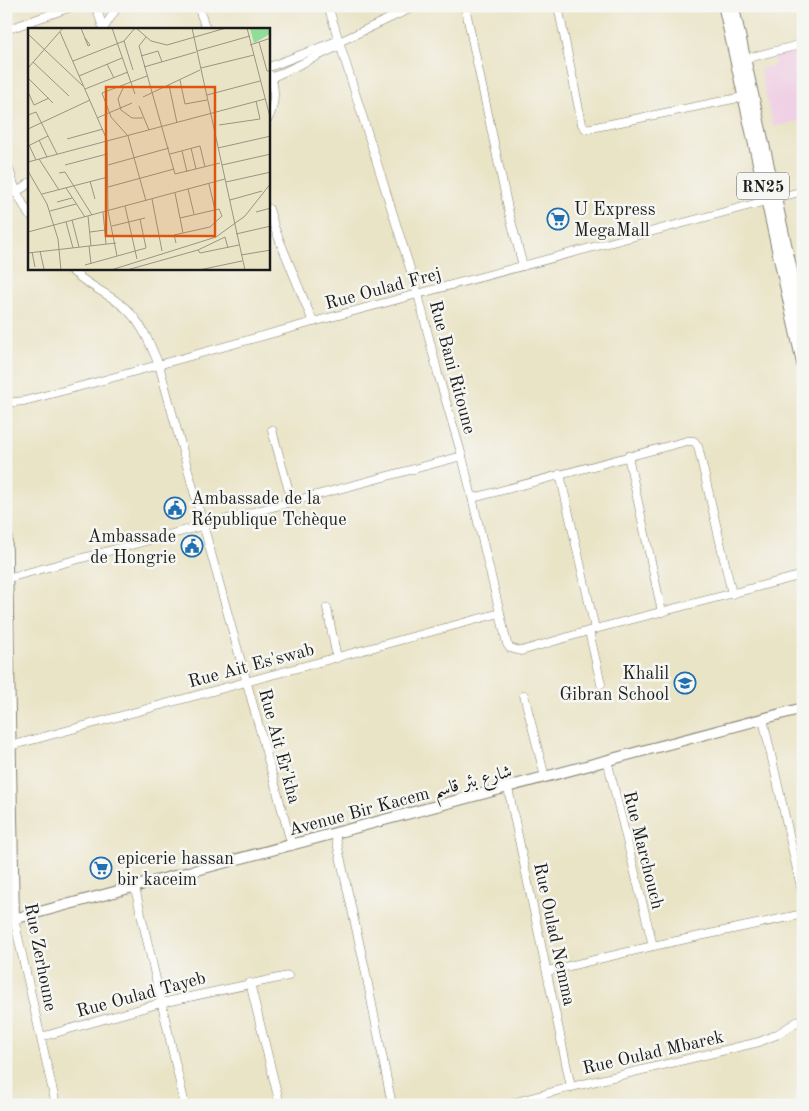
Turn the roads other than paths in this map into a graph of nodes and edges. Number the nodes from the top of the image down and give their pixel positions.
1 (74, 6) edge
2 (96, 6) edge
3 (118, 6) edge
4 (198, 6) edge
5 (328, 6) edge
6 (416, 6) edge
7 (465, 6) edge
8 (558, 6) edge
9 (724, 6) edge
10 (733, 6) edge
11 (103, 28) edge
12 (206, 28) edge
13 (6, 30) edge
14 (340, 43) junction
15 (803, 44) edge
16 (744, 59) junction
17 (270, 67) edge
18 (270, 76) edge
19 (743, 97) junction
20 (270, 114) edge
21 (6, 160) edge
22 (24, 187) edge
23 (803, 191) edge
24 (6, 196) edge
25 (771, 200) junction
26 (28, 209) edge
27 (270, 216) edge
28 (272, 229) edge
29 (523, 266) junction
30 (71, 270) edge
31 (418, 294) junction
32 (313, 322) junction
33 (803, 323) edge
34 (159, 365) junction
35 (803, 365) edge
36 (6, 403) edge
37 (272, 430) dead end
38 (462, 456) junction
39 (628, 456) junction
40 (560, 474) junction
41 (473, 498) junction
42 (292, 502) junction
43 (6, 513) edge
44 (204, 526) junction
45 (803, 575) edge
46 (8, 578) junction
47 (732, 594) junction
48 (327, 608) dead end
49 (662, 612) junction
50 (500, 613) junction
51 (592, 630) junction
52 (337, 658) junction
53 (8, 667) edge
54 (247, 682) junction
55 (601, 684) dead end
56 (524, 695) dead end
57 (803, 708) edge
58 (763, 719) junction
59 (10, 746) junction
60 (606, 760) junction
61 (545, 777) junction
62 (508, 788) junction
63 (335, 834) junction
64 (292, 846) junction
65 (135, 888) junction
66 (803, 896) edge
67 (803, 914) edge
68 (10, 920) edge
69 (653, 946) junction
70 (548, 971) junction
71 (288, 976) dead end
72 (250, 983) junction
73 (161, 1003) junction
74 (803, 1018) edge
75 (41, 1037) junction
76 (571, 1087) junction
77 (56, 1105) edge
78 (185, 1105) edge
79 (280, 1105) edge
80 (392, 1105) edge
81 (505, 1105) edge

1 - 13 street
2 - 11 street
3 - 11 street
4 - 12 street
5 - 14 street, Rue Bani Ritoune
6 - 14 street
7 - 29 street
8 - 19 street
9 - 19 main road, RN25
10 - 16 main road, RN25
14 - 17 street
14 - 18 street
14 - 31 street, Rue Bani Ritoune
15 - 16 street
16 - 25 main road, RN25
18 - 20 street
19 - 25 main road, RN25
21 - 22 street
22 - 24 street
22 - 26 street
23 - 25 street, Rue Oulad Frej
25 - 29 street, Rue Oulad Frej
25 - 33 main road, RN25
25 - 35 main road, RN25
27 - 28 street
28 - 32 street
29 - 31 street, Rue Oulad Frej
30 - 34 street, Rue Ait Er'kha
31 - 32 street, Rue Oulad Frej
31 - 38 street, Rue Bani Ritoune
32 - 34 street, Rue Oulad Frej
34 - 36 street, Rue Oulad Frej
34 - 44 street, Rue Ait Er'kha
37 - 42 street
38 - 41 street, Rue Bani Ritoune
38 - 42 street
39 - 40 street
39 - 47 street
39 - 49 street
40 - 41 street
40 - 51 street
41 - 50 street, Rue Bani Ritoune
42 - 44 street
43 - 46 street, Rue Zerhoune
44 - 46 street
44 - 54 street, Rue Ait Er'kha
45 - 47 street
46 - 53 street, Rue Zerhoune
47 - 49 street
48 - 52 street
49 - 51 street
50 - 51 street, Rue Bani Ritoune
50 - 52 street, Rue Ait Es'swab
51 - 55 street
52 - 54 street, Rue Ait Es'swab
53 - 59 street, Rue Zerhoune
54 - 59 street, Rue Ait Es'swab
54 - 64 street, Rue Ait Er'kha
56 - 61 street
57 - 58 street, Avenue Bir Kacem شارع بئر قاسم
58 - 60 street, Avenue Bir Kacem شارع بئر قاسم
58 - 66 street
59 - 68 street, Rue Zerhoune
60 - 61 street, Avenue Bir Kacem شارع بئر قاسم
60 - 69 street, Rue Marchouch
61 - 62 street, Avenue Bir Kacem شارع بئر قاسم
62 - 63 street, Avenue Bir Kacem شارع بئر قاسم
62 - 70 street, Rue Oulad Nemma
63 - 64 street, Avenue Bir Kacem شارع بئر قاسم
63 - 80 street
64 - 65 street, Avenue Bir Kacem شارع بئر قاسم
65 - 68 street, Avenue Bir Kacem شارع بئر قاسم
65 - 73 street
67 - 69 street
68 - 75 street, Rue Zerhoune
69 - 70 street
70 - 76 street, Rue Oulad Nemma
71 - 72 street, Rue Oulad Tayeb
72 - 73 street, Rue Oulad Tayeb
72 - 79 street
73 - 75 street, Rue Oulad Tayeb
73 - 78 street
74 - 76 street, Rue Oulad Mbarek
75 - 77 street, Rue Zerhoune
76 - 81 street, Rue Oulad Mbarek

